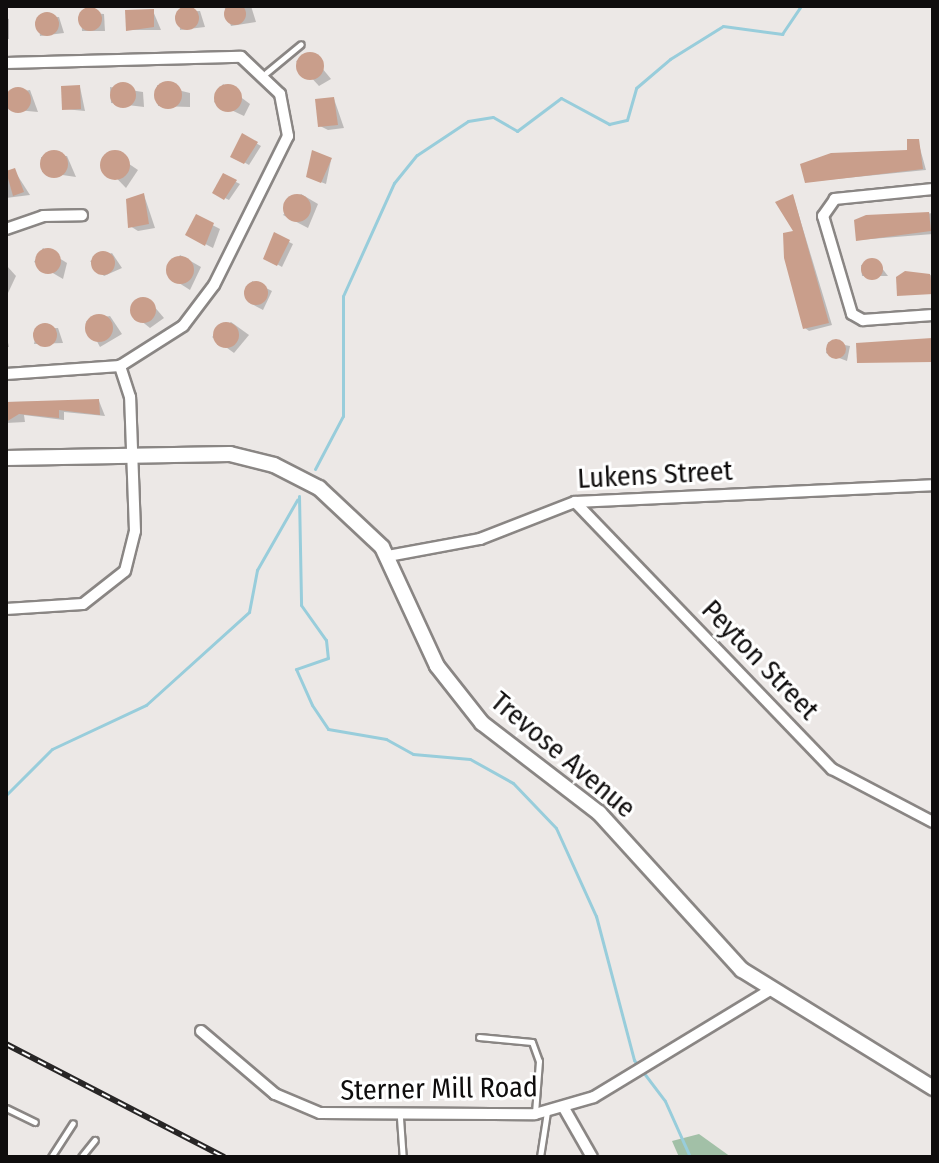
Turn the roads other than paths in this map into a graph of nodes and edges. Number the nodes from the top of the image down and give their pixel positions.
1 (301, 44) dead end
2 (6, 63) edge
3 (266, 73) junction
4 (933, 189) edge
5 (82, 215) dead end
6 (6, 229) edge
7 (933, 315) edge
8 (120, 366) junction
9 (6, 374) edge
10 (131, 453) junction
11 (6, 458) edge
12 (933, 485) edge
13 (575, 502) junction
14 (388, 556) junction
15 (6, 609) edge
16 (933, 822) edge
17 (768, 991) junction
18 (201, 1031) dead end
19 (479, 1037) dead end
20 (933, 1088) edge
21 (6, 1108) edge
22 (564, 1108) junction
23 (547, 1112) junction
24 (535, 1114) junction
25 (400, 1118) junction
26 (35, 1122) dead end
27 (73, 1123) dead end
28 (95, 1140) dead end
29 (51, 1157) edge
30 (81, 1157) edge
31 (403, 1157) edge
32 (540, 1157) edge
33 (592, 1157) edge

1 - 3 lane
2 - 3 street
3 - 8 street
4 - 7 street
5 - 6 street
8 - 9 street
8 - 10 street
10 - 11 street, Trevose Avenue
10 - 14 street, Trevose Avenue
10 - 15 street
12 - 13 street, Lukens Street
13 - 14 street, Lukens Street
13 - 16 street, Peyton Street
14 - 17 street, Trevose Avenue
17 - 20 street, Trevose Avenue
17 - 22 street, Sterner Mill Road
18 - 25 street, Sterner Mill Road
19 - 24 lane
21 - 26 lane
22 - 23 street, Sterner Mill Road
22 - 33 street
23 - 24 street, Sterner Mill Road
23 - 32 lane
24 - 25 street, Sterner Mill Road
25 - 31 lane
27 - 29 lane
28 - 30 lane

